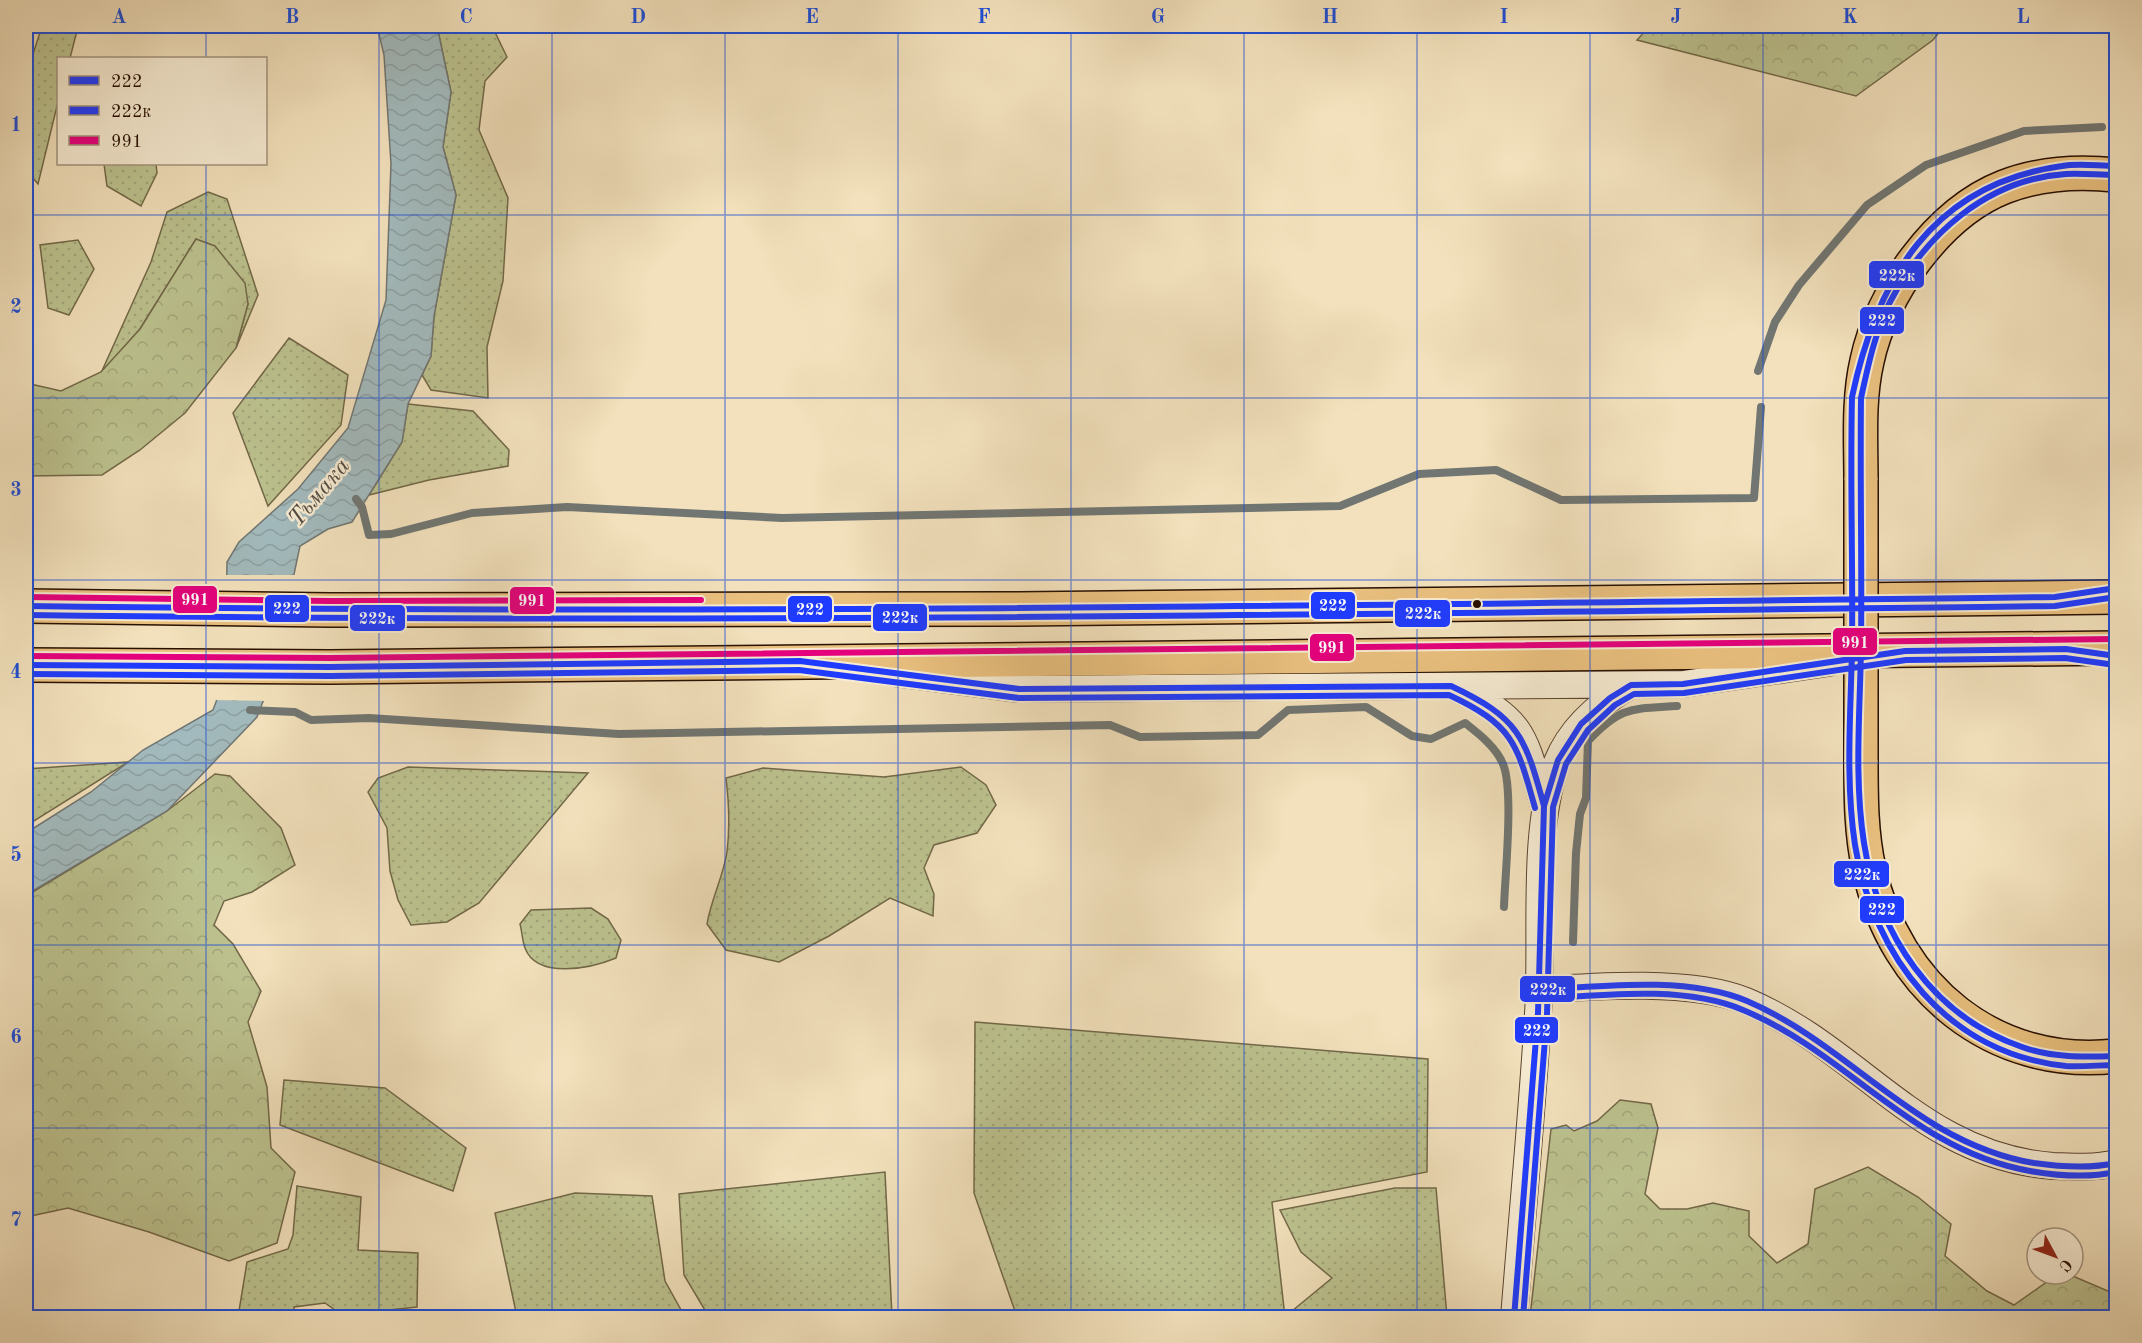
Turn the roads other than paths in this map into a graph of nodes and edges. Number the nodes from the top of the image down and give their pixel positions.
1 (2116, 176) edge
2 (2116, 588) edge
3 (2055, 597) junction
4 (2116, 597) edge
5 (26, 606) edge
6 (2116, 648) edge
7 (2066, 649) junction
8 (1905, 651) junction
9 (2116, 656) edge
10 (800, 661) junction
11 (26, 664) edge
12 (1631, 685) junction
13 (1451, 686) junction
14 (1544, 806) junction
15 (1539, 990) junction
16 (2116, 1056) edge
17 (2116, 1163) edge
18 (1514, 1317) edge

1 - 16 main road, bridge
2 - 3 main road
3 - 4 main road
3 - 5 main road
6 - 7 main road
7 - 8 main road
7 - 9 main road
8 - 10 main road
8 - 12 street
10 - 11 main road
10 - 13 street
12 - 13 street
12 - 14 street
13 - 14 street
14 - 15 street
15 - 17 street
15 - 18 street

